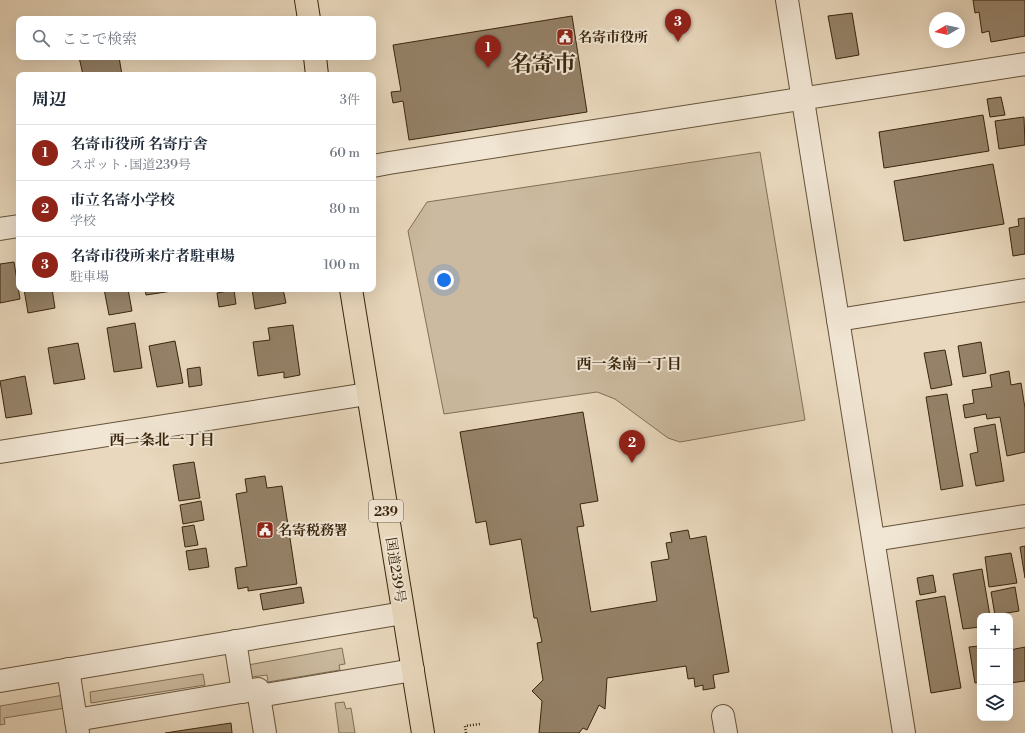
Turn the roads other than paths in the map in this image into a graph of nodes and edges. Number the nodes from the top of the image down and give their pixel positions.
1 (306, 0) edge
2 (787, 0) edge
3 (309, 16) edge
4 (314, 60) edge
5 (1025, 64) edge
6 (316, 72) edge
7 (803, 99) junction
8 (376, 165) edge
9 (16, 226) edge
10 (0, 229) edge
11 (1025, 290) edge
12 (351, 292) edge
13 (838, 320) junction
14 (367, 394) junction
15 (0, 452) edge
16 (1025, 516) edge
17 (874, 540) junction
18 (403, 612) junction
19 (235, 641) junction
20 (68, 669) junction
21 (413, 670) junction
22 (0, 681) edge
23 (251, 694) junction
24 (77, 726) edge
25 (265, 733) edge
26 (423, 733) edge
27 (904, 733) edge

1 - 3 highway
2 - 7 street
4 - 6 highway
5 - 7 street
7 - 8 street
7 - 13 street
9 - 10 street
11 - 13 street
12 - 14 highway, 国道239号 / 239
13 - 17 street
14 - 15 street
14 - 18 highway, 国道239号 / 239
16 - 17 street
17 - 27 street
18 - 19 street
18 - 21 highway, 国道239号 / 239
19 - 20 street
19 - 23 street
20 - 22 street
20 - 24 street
21 - 23 street
21 - 26 highway, 国道239号 / 239
23 - 24 street
23 - 25 street

